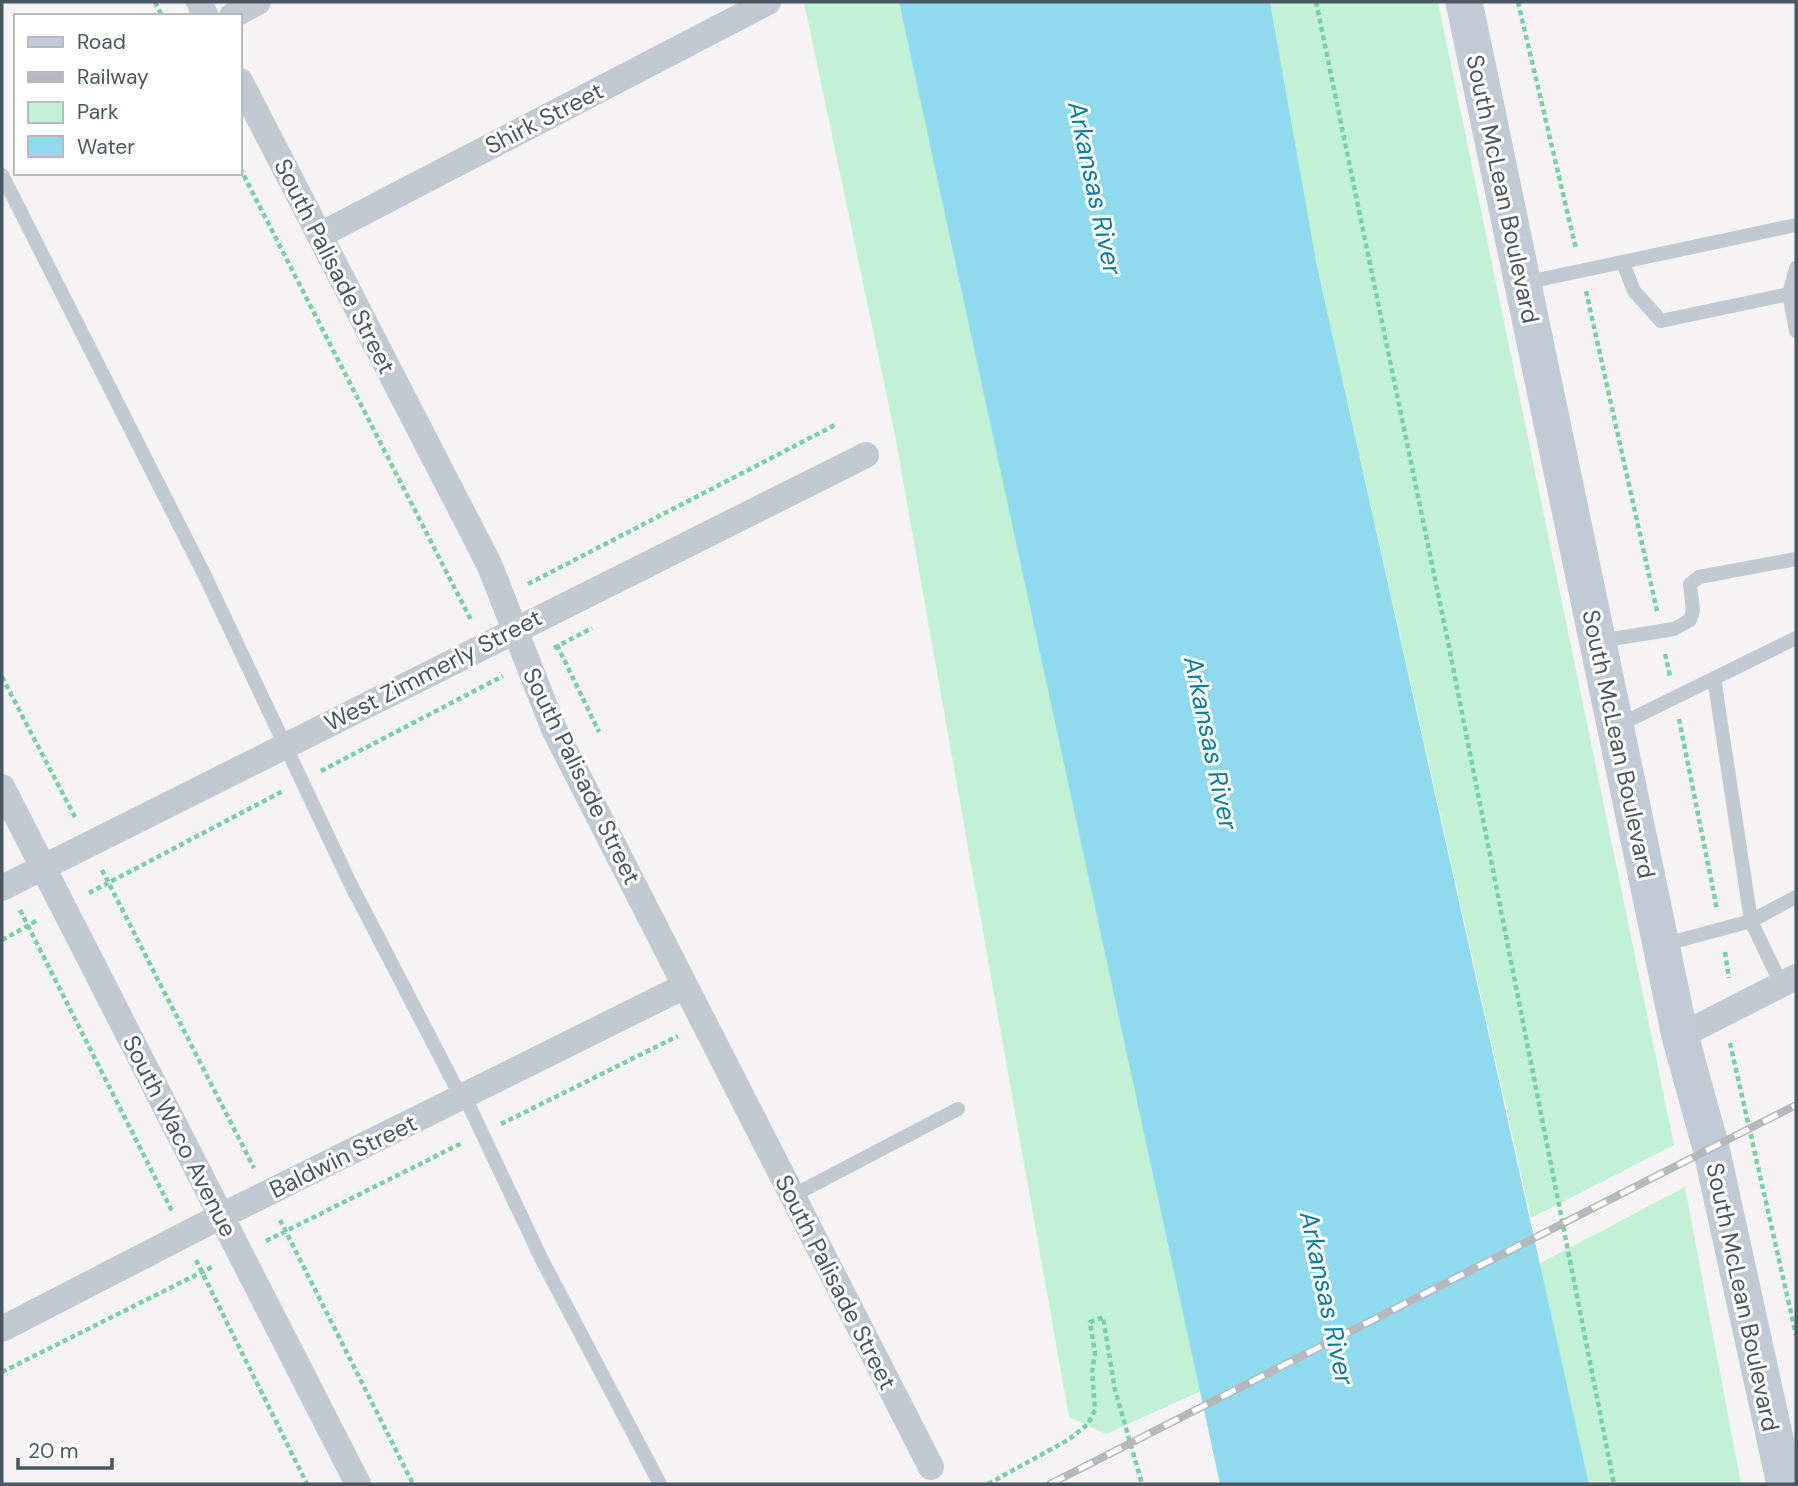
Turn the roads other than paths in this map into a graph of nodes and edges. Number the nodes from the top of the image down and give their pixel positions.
1 (258, 2) edge
2 (768, 2) edge
3 (1464, 2) edge
4 (236, 14) edge
5 (242, 85) edge
6 (2, 176) edge
7 (1796, 225) edge
8 (320, 235) junction
9 (1623, 263) junction
10 (1796, 268) edge
11 (1522, 283) junction
12 (1789, 294) junction
13 (1796, 331) edge
14 (866, 455) dead end
15 (1796, 559) edge
16 (514, 629) junction
17 (1796, 638) edge
18 (1597, 641) junction
19 (1714, 678) junction
20 (1615, 727) junction
21 (284, 745) junction
22 (2, 787) edge
23 (43, 867) junction
24 (4, 887) edge
25 (1796, 897) edge
26 (1751, 921) junction
27 (1661, 945) junction
28 (1788, 980) edge
29 (685, 986) junction
30 (1680, 1036) junction
31 (463, 1096) junction
32 (958, 1109) dead end
33 (792, 1196) junction
34 (221, 1216) junction
35 (2, 1329) edge
36 (930, 1467) dead end
37 (358, 1484) edge
38 (660, 1484) edge
39 (1785, 1484) edge

1 - 4 street
2 - 8 street, Shirk Street
3 - 11 main road, South McLean Boulevard
5 - 8 street, South Palisade Street
6 - 21 lane
7 - 9 lane
8 - 16 street, South Palisade Street
9 - 11 lane
9 - 12 lane
10 - 12 lane
11 - 18 main road, South McLean Boulevard
12 - 13 lane
14 - 16 street, West Zimmerly Street
15 - 18 lane
16 - 21 street, West Zimmerly Street
16 - 29 street, South Palisade Street
17 - 19 lane
18 - 20 main road, South McLean Boulevard
19 - 20 lane
19 - 26 lane
20 - 27 main road, South McLean Boulevard
21 - 23 street, West Zimmerly Street
21 - 31 lane
22 - 23 street, South Waco Avenue
23 - 24 street, West Zimmerly Street
23 - 34 street, South Waco Avenue
25 - 26 lane
26 - 27 lane
26 - 28 lane
27 - 30 main road, South McLean Boulevard
28 - 30 street
29 - 31 street, Baldwin Street
29 - 33 street, South Palisade Street
30 - 39 main road, South McLean Boulevard
31 - 34 street, Baldwin Street
31 - 38 lane
32 - 33 lane
33 - 36 street, South Palisade Street
34 - 35 street, Baldwin Street
34 - 37 street, South Waco Avenue

